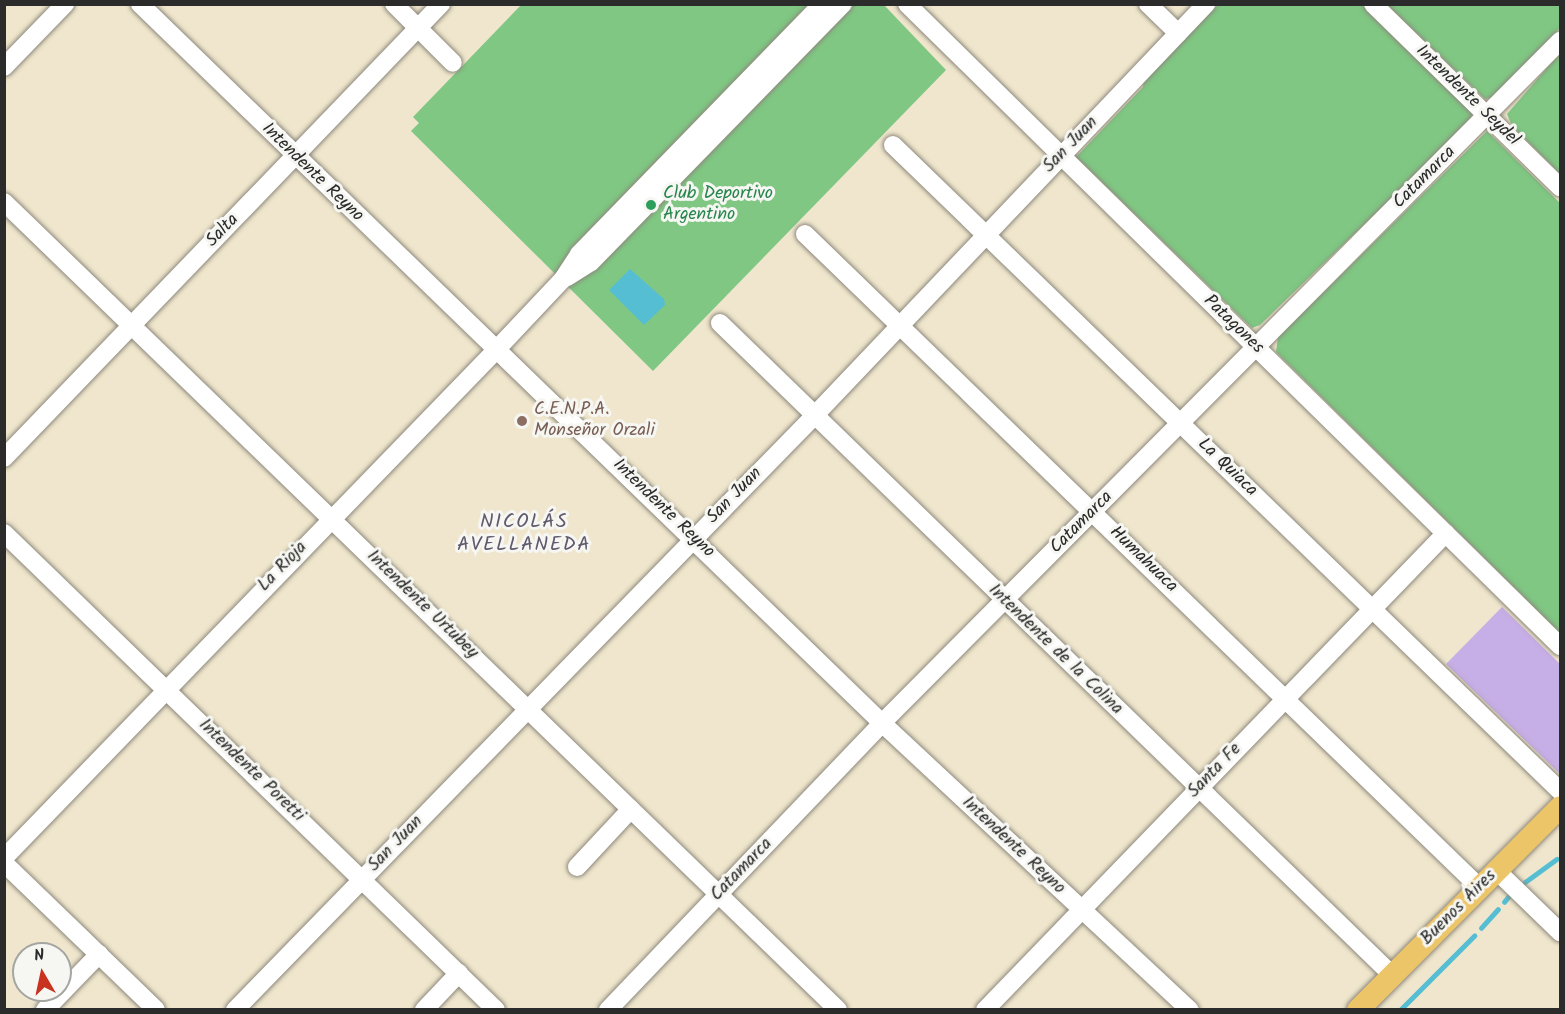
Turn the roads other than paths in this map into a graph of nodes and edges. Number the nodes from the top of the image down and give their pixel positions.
1 (64, 4) edge
2 (140, 4) edge
3 (394, 4) edge
4 (441, 4) edge
5 (822, 4) edge
6 (843, 4) edge
7 (907, 4) edge
8 (1148, 4) edge
9 (1206, 4) edge
10 (1373, 4) edge
11 (418, 28) junction
12 (1178, 33) junction
13 (1560, 41) edge
14 (453, 63) dead end
15 (4, 67) edge
16 (1487, 116) junction
17 (893, 144) dead end
18 (686, 155) junction
19 (295, 157) junction
20 (1059, 158) junction
21 (1560, 187) edge
22 (4, 202) edge
23 (805, 234) dead end
24 (984, 234) junction
25 (720, 323) dead end
26 (133, 324) junction
27 (900, 324) junction
28 (1256, 347) junction
29 (497, 349) junction
30 (814, 416) junction
31 (1180, 423) junction
32 (4, 458) edge
33 (1093, 512) junction
34 (331, 518) junction
35 (4, 533) edge
36 (1446, 533) junction
37 (694, 538) junction
38 (1004, 601) junction
39 (1372, 611) junction
40 (1560, 646) edge
41 (166, 688) junction
42 (1287, 698) junction
43 (527, 707) junction
44 (882, 723) junction
45 (1199, 788) junction
46 (1560, 791) edge
47 (1560, 807) edge
48 (631, 809) junction
49 (4, 858) edge
50 (4, 863) edge
51 (577, 867) dead end
52 (1497, 871) junction
53 (362, 879) junction
54 (1480, 888) junction
55 (719, 894) junction
56 (1083, 911) junction
57 (1560, 932) edge
58 (99, 954) junction
59 (459, 974) junction
60 (1392, 975) junction
61 (1179, 1006) edge
62 (45, 1010) edge
63 (156, 1010) edge
64 (235, 1010) edge
65 (424, 1010) edge
66 (496, 1010) edge
67 (608, 1010) edge
68 (838, 1010) edge
69 (985, 1010) edge
70 (1358, 1010) edge

1 - 15 street
2 - 19 street, Intendente Reyno
3 - 11 street
4 - 11 street, Salta
5 - 18 street
6 - 18 street
7 - 20 street, Patagones
8 - 12 street
9 - 12 street, San Juan
10 - 16 street, Intendente Seydel
11 - 14 street
11 - 19 street, Salta
12 - 20 street, San Juan
13 - 16 street, Catamarca
16 - 21 street, Intendente Seydel
16 - 28 street, Catamarca
17 - 24 street, La Quiaca
18 - 29 street, La Rioja
19 - 26 street, Salta
19 - 29 street, Intendente Reyno
20 - 24 street, San Juan
20 - 28 street, Patagones
22 - 26 street, Intendente Urtubey
23 - 27 street, Humahuaca
24 - 27 street, San Juan
24 - 31 street, La Quiaca
25 - 30 street, Intendente de la Colina
26 - 32 street, Salta
26 - 34 street, Intendente Urtubey
27 - 30 street, San Juan
27 - 33 street, Humahuaca
28 - 31 street, Catamarca
28 - 36 street, Patagones
29 - 34 street, La Rioja
29 - 37 street, Intendente Reyno
30 - 37 street, San Juan
30 - 38 street, Intendente de la Colina
31 - 33 street, Catamarca
31 - 39 street, La Quiaca
33 - 38 street, Catamarca
33 - 42 street, Humahuaca
34 - 41 street, La Rioja
34 - 43 street, Intendente Urtubey
35 - 41 street, Intendente Poretti
36 - 39 street, Santa Fe
36 - 40 street, Patagones
37 - 43 street, San Juan
37 - 44 street, Intendente Reyno
38 - 44 street, Catamarca
38 - 45 street, Intendente de la Colina
39 - 42 street, Santa Fe
39 - 46 street, La Quiaca
41 - 49 street, La Rioja
41 - 53 street, Intendente Poretti
42 - 45 street, Santa Fe
42 - 54 street, Humahuaca
43 - 48 street, Intendente Urtubey
43 - 53 street, San Juan
44 - 55 street, Catamarca
44 - 56 street, Intendente Reyno
45 - 56 street, Santa Fe
45 - 60 street, Intendente de la Colina
47 - 52 main road, Buenos Aires
48 - 51 street
48 - 55 street, Intendente Urtubey
50 - 58 street
52 - 54 main road, Buenos Aires
52 - 57 street
53 - 59 street, Intendente Poretti
53 - 64 street, San Juan
54 - 60 main road, Buenos Aires
55 - 67 street, Catamarca
55 - 68 street, Intendente Urtubey
56 - 61 street, Intendente Reyno
56 - 69 street, Santa Fe
58 - 62 street
58 - 63 street
59 - 65 street
59 - 66 street, Intendente Poretti
60 - 70 main road, Buenos Aires

